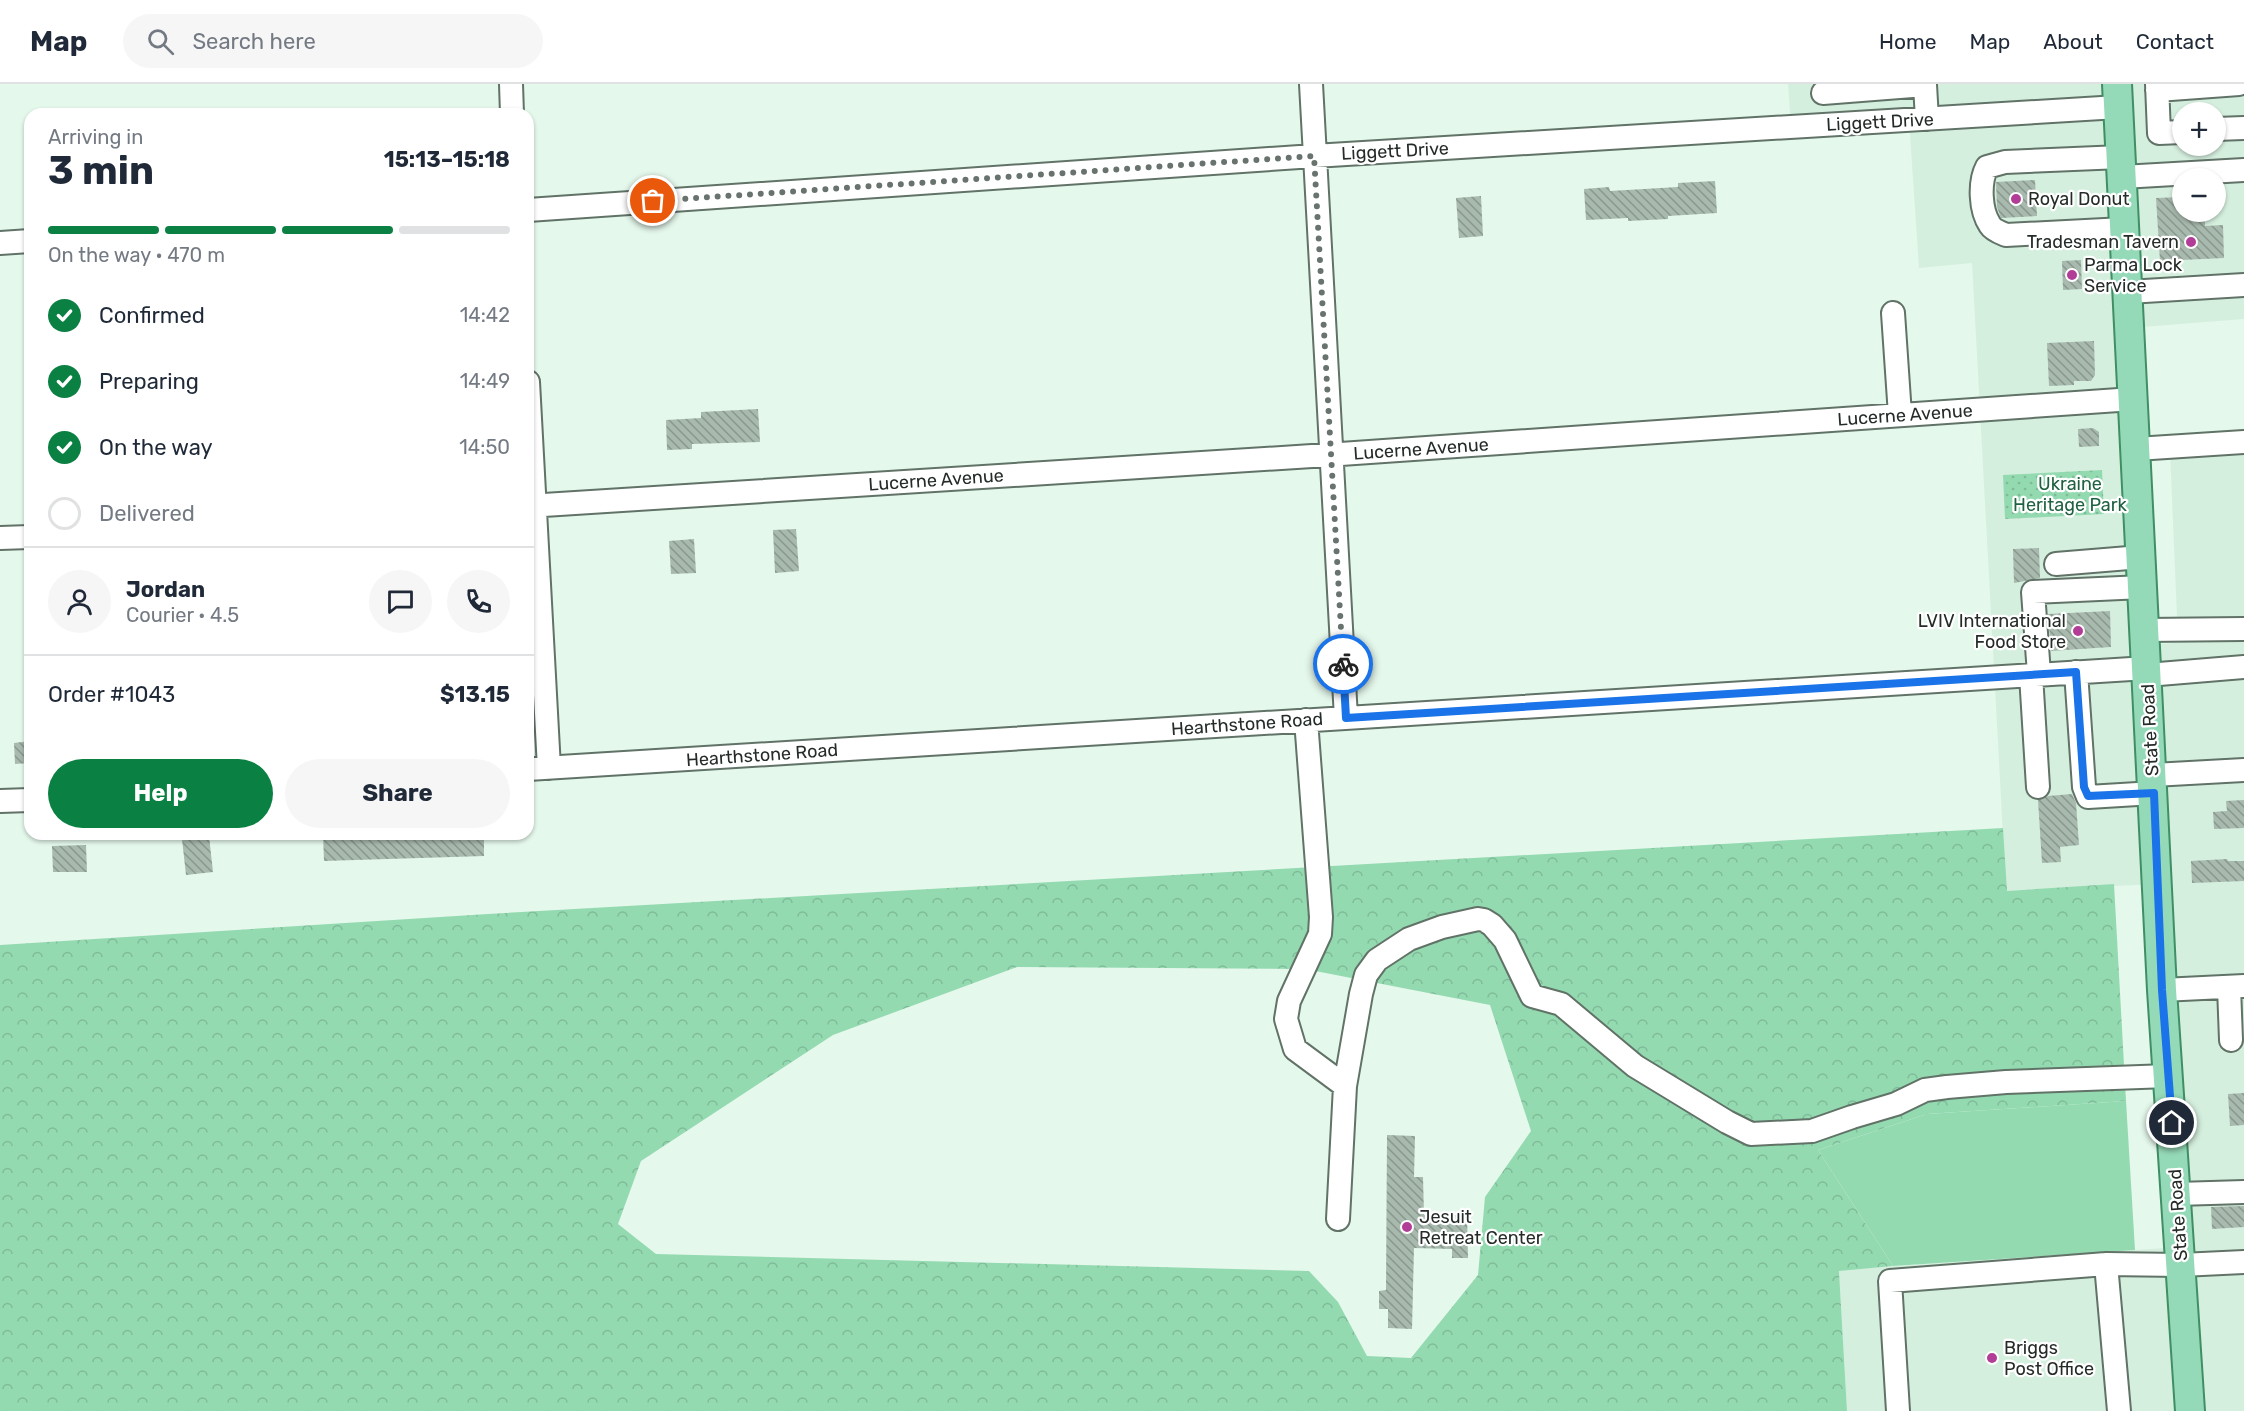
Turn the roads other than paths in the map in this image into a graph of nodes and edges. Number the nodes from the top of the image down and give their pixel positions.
1 (511, 84) edge
2 (1311, 84) edge
3 (1931, 84) edge
4 (2239, 84) edge
5 (1873, 87) edge
6 (2157, 87) edge
7 (1822, 88) edge
8 (2117, 96) edge
9 (512, 108) edge
10 (1927, 119) junction
11 (1825, 125) junction
12 (2244, 128) edge
13 (2226, 129) edge
14 (2172, 132) edge
15 (1314, 156) junction
16 (2121, 167) junction
17 (2244, 170) edge
18 (534, 210) edge
19 (2124, 229) junction
20 (24, 241) edge
21 (0, 243) edge
22 (2244, 285) edge
23 (2128, 292) junction
24 (1893, 313) dead end
25 (2133, 399) junction
26 (1900, 415) junction
27 (2244, 442) edge
28 (2136, 449) junction
29 (1331, 455) junction
30 (534, 505) edge
31 (534, 514) edge
32 (24, 537) edge
33 (0, 538) edge
34 (2141, 558) junction
35 (2087, 562) junction
36 (2056, 564) dead end
37 (2143, 586) junction
38 (2090, 589) junction
39 (2244, 629) edge
40 (2145, 630) junction
41 (2244, 667) edge
42 (2147, 671) junction
43 (2076, 672) junction
44 (2035, 675) junction
45 (1346, 718) junction
46 (1305, 720) junction
47 (538, 769) edge
48 (2244, 770) edge
49 (2153, 784) junction
50 (2038, 787) dead end
51 (24, 800) edge
52 (0, 801) edge
53 (2237, 987) edge
54 (2162, 990) junction
55 (2231, 1040) dead end
56 (2168, 1076) junction
57 (1345, 1086) junction
58 (2244, 1192) edge
59 (2176, 1194) junction
60 (1338, 1219) dead end
61 (2244, 1262) edge
62 (2106, 1264) junction
63 (2181, 1265) junction
64 (1898, 1411) edge
65 (2119, 1411) edge
66 (2190, 1411) edge

1 - 9 street
2 - 15 street
3 - 5 street
3 - 10 street
4 - 6 street
5 - 7 street
6 - 14 street
7 - 11 street
8 - 10 street, Liggett Drive
8 - 16 main road, State Road
10 - 11 street, Liggett Drive
11 - 15 street, Liggett Drive
12 - 13 street
15 - 18 street, Liggett Drive
15 - 29 street
16 - 17 street
16 - 19 main road, State Road
16 - 19 street
19 - 23 main road, State Road
20 - 21 street
22 - 23 street
23 - 25 main road, State Road
24 - 26 street
25 - 26 street, Lucerne Avenue
25 - 28 main road, State Road
26 - 29 street, Lucerne Avenue
27 - 28 street
28 - 34 main road, State Road
29 - 30 street, Lucerne Avenue
29 - 45 street
31 - 47 street
32 - 33 street
34 - 35 street
34 - 37 main road, State Road
35 - 36 street
35 - 38 street
37 - 38 street
37 - 40 main road, State Road
38 - 44 street
39 - 40 street
40 - 42 main road, State Road
41 - 42 street, Hearthstone Road
42 - 43 street, Hearthstone Road
42 - 49 main road, State Road
43 - 44 street, Hearthstone Road
43 - 49 street
44 - 45 street, Hearthstone Road
44 - 50 street
45 - 46 street, Hearthstone Road
46 - 47 street, Hearthstone Road
46 - 57 street
48 - 49 street
49 - 54 main road, State Road
51 - 52 street
53 - 54 street
53 - 55 street
54 - 56 main road, State Road
56 - 57 street
56 - 59 main road, State Road
57 - 60 street
58 - 59 street
59 - 63 main road, State Road
61 - 63 street
62 - 63 street
62 - 64 street
62 - 65 street
63 - 66 main road, State Road

